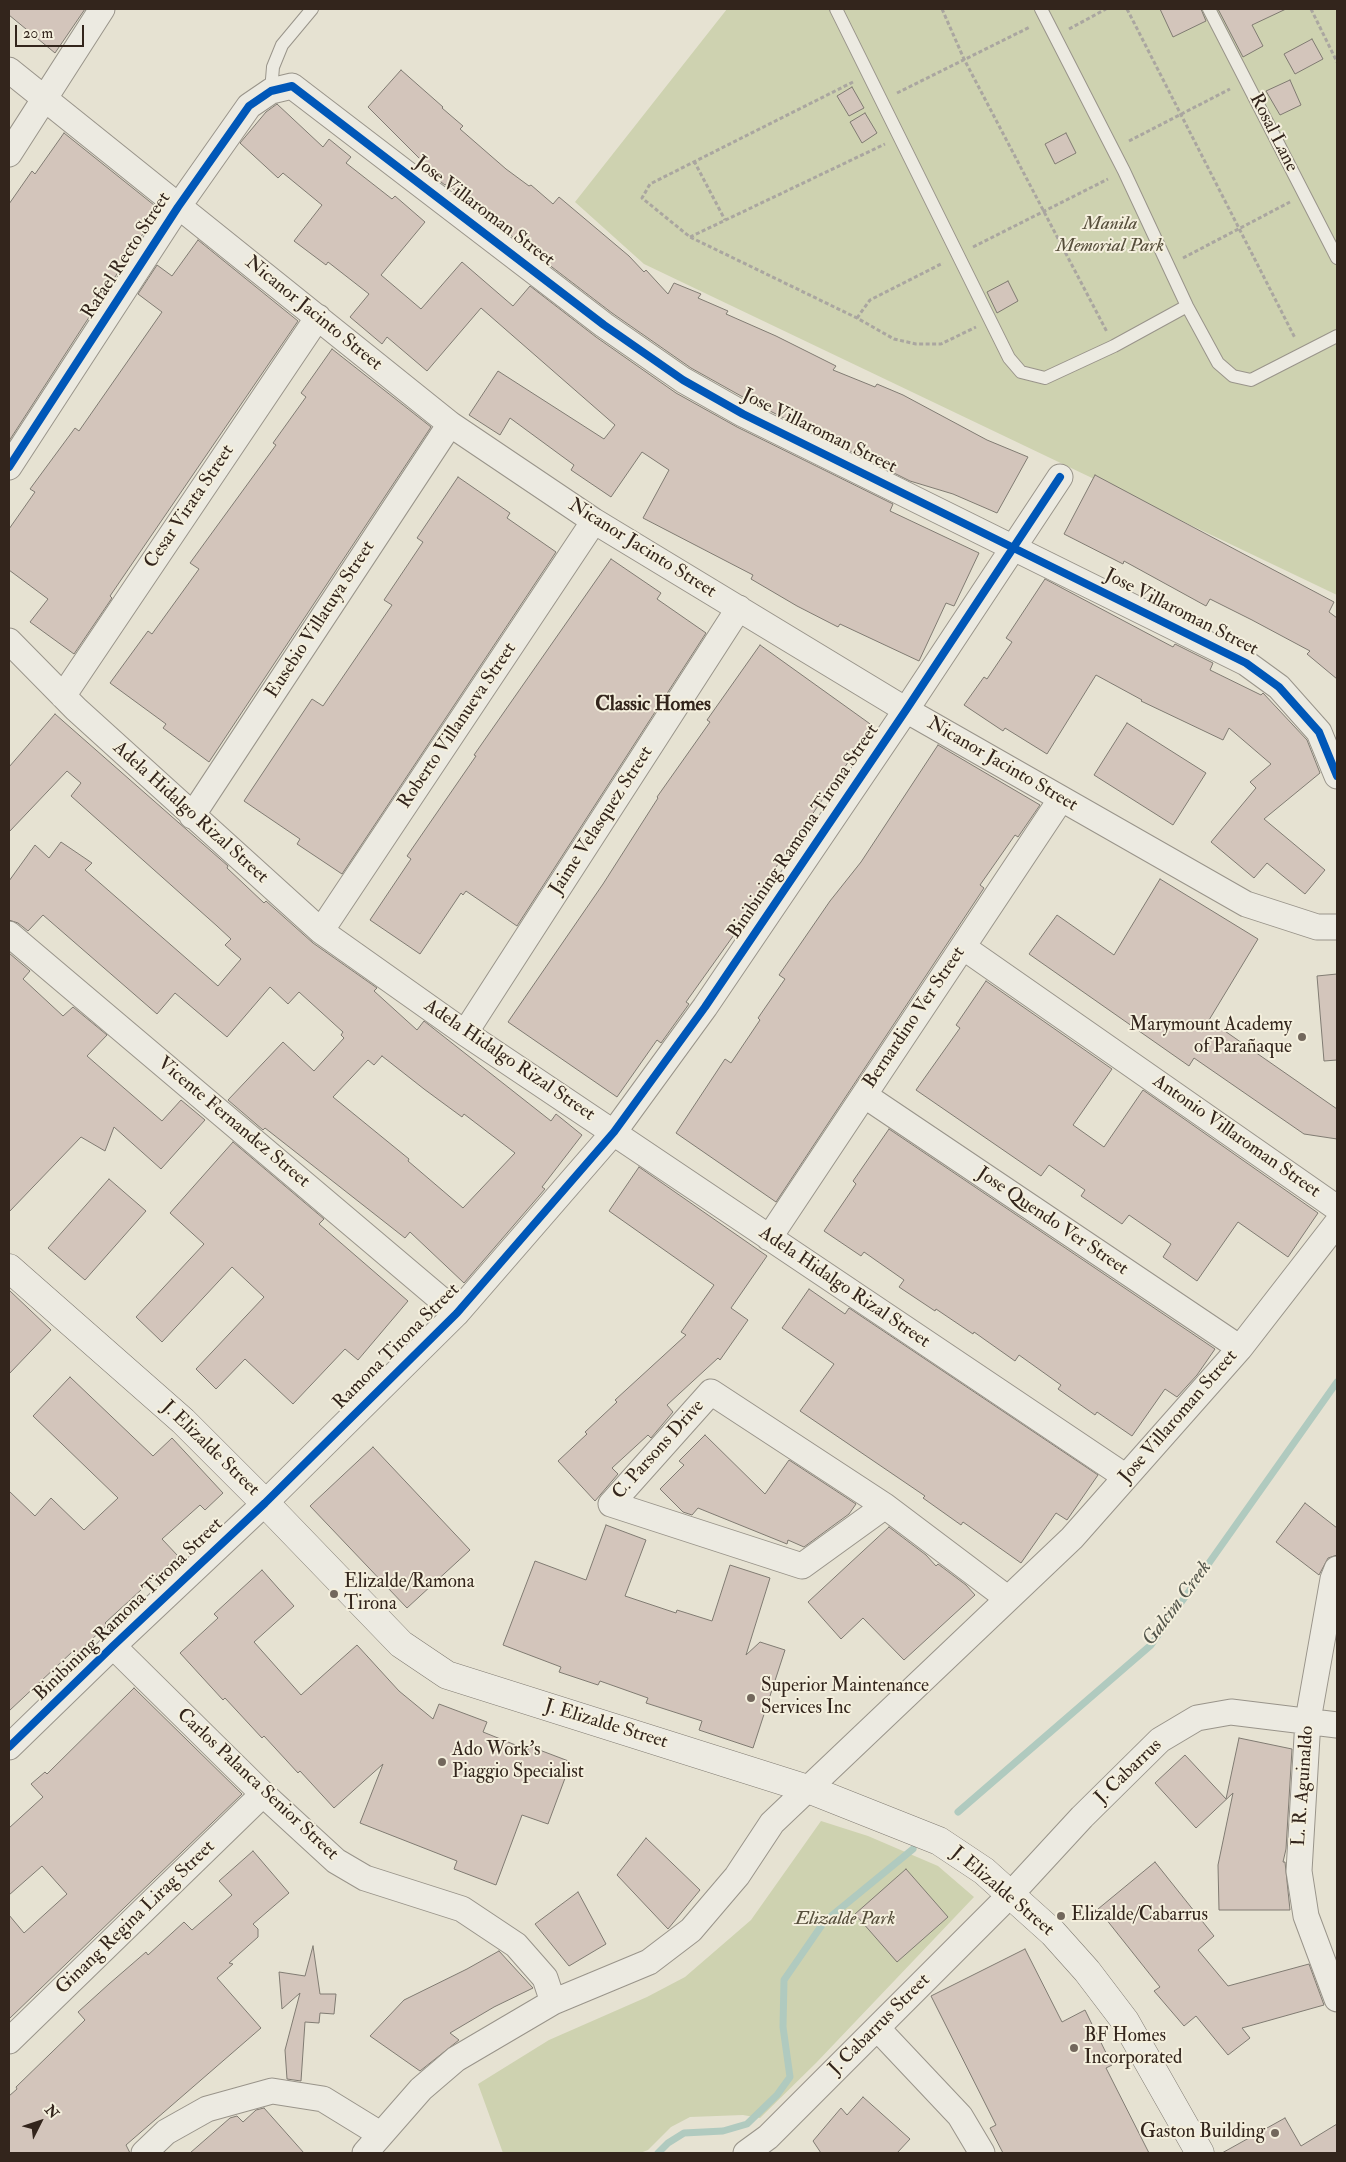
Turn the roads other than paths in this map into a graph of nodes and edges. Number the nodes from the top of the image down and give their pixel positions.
1 (102, 9) edge
2 (312, 9) edge
3 (836, 9) edge
4 (1209, 9) edge
5 (1043, 14) edge
6 (9, 70) edge
7 (282, 89) junction
8 (44, 100) junction
9 (9, 154) edge
10 (178, 207) junction
11 (1337, 258) edge
12 (1187, 306) junction
13 (318, 317) junction
14 (1337, 336) edge
15 (450, 424) junction
16 (9, 467) edge
17 (1060, 477) dead end
18 (594, 521) junction
19 (1014, 546) junction
20 (739, 608) junction
21 (9, 641) edge
22 (63, 696) junction
23 (906, 710) junction
24 (1337, 776) edge
25 (1062, 799) junction
26 (192, 816) junction
27 (1337, 927) edge
28 (321, 931) junction
29 (9, 934) edge
30 (963, 947) junction
31 (465, 1033) junction
32 (864, 1095) junction
33 (614, 1132) junction
34 (561, 1195) joint
35 (1337, 1208) edge
36 (1337, 1223) edge
37 (769, 1238) junction
38 (9, 1268) edge
39 (457, 1312) junction
40 (1240, 1348) junction
41 (1126, 1477) junction
42 (886, 1506) junction
43 (258, 1510) junction
44 (1337, 1570) edge
45 (1007, 1598) junction
46 (113, 1646) junction
47 (1308, 1720) junction
48 (1337, 1725) edge
49 (9, 1747) edge
50 (808, 1789) junction
51 (263, 1794) junction
52 (1011, 1894) junction
53 (1337, 1999) edge
54 (554, 2002) junction
55 (877, 2028) junction
56 (9, 2041) edge
57 (372, 2144) edge
58 (774, 2145) edge
59 (144, 2153) edge
60 (746, 2153) edge
61 (982, 2153) edge
62 (1200, 2153) edge

1 - 8 street
2 - 7 lane
3 - 12 lane
4 - 11 lane, Rosal Lane
5 - 12 lane
6 - 8 street, Nicanor Jacinto Street
7 - 10 street, Rafael Recto Street
7 - 19 street, Jose Villaroman Street
8 - 9 street
8 - 10 street, Nicanor Jacinto Street
10 - 13 street, Nicanor Jacinto Street
10 - 16 street, Rafael Recto Street
12 - 14 lane
13 - 15 street, Nicanor Jacinto Street
13 - 22 street, Cesar Virata Street
15 - 18 street, Nicanor Jacinto Street
15 - 26 street, Eusebio Villatuya Street
17 - 19 street, Binibining Ramona Tirona Street
18 - 20 street, Nicanor Jacinto Street
18 - 28 street, Roberto Villanueva Street
19 - 23 street, Binibining Ramona Tirona Street
19 - 24 street, Jose Villaroman Street
20 - 23 street, Nicanor Jacinto Street
20 - 31 street, Jaime Velasquez Street
21 - 22 street, Adela Hidalgo Rizal Street
22 - 26 street, Adela Hidalgo Rizal Street
23 - 25 street, Nicanor Jacinto Street
23 - 33 street, Binibining Ramona Tirona Street
25 - 27 street, Nicanor Jacinto Street
25 - 30 street, Bernardino Ver Street
26 - 28 street, Adela Hidalgo Rizal Street
28 - 31 street, Adela Hidalgo Rizal Street
29 - 39 street, Vicente Fernandez Street
30 - 32 street, Bernardino Ver Street
30 - 35 street, Antonio Villaroman Street
31 - 33 street, Adela Hidalgo Rizal Street
32 - 37 street, Bernardino Ver Street
32 - 40 street, Jose Quendo Ver Street
33 - 34 street, Binibining Ramona Tirona Street
33 - 37 street, Adela Hidalgo Rizal Street
34 - 39 street, Ramona Tirona Street
36 - 40 street, Jose Villaroman Street
37 - 41 street, Adela Hidalgo Rizal Street
38 - 43 street, J. Elizalde Street
39 - 43 street, Ramona Tirona Street
40 - 41 street, Jose Villaroman Street
41 - 45 street, Jose Villaroman Street
42 - 42 street, C. Parsons Drive
42 - 45 street, C. Parsons Drive
43 - 46 street, Binibining Ramona Tirona Street
43 - 50 street, J. Elizalde Street
44 - 47 street, L. R. Aguinaldo
45 - 50 street, Jose Villaroman Street
46 - 49 street, Binibining Ramona Tirona Street
46 - 51 street, Carlos Palanca Senior Street
47 - 48 street, J. Cabarrus
47 - 52 street, J. Cabarrus
47 - 53 street, L. R. Aguinaldo
50 - 52 street, J. Elizalde Street
50 - 54 street, Jose Villaroman Street
51 - 54 street, Carlos Palanca Senior Street
51 - 56 street, Ginang Regina Lirag Street
52 - 55 street, J. Cabarrus Street
52 - 62 street, J. Elizalde Street
54 - 57 street, Jose Villaroman Street
55 - 58 street, J. Cabarrus Street
55 - 61 street
57 - 59 street
58 - 60 street, J. Cabarrus Street

